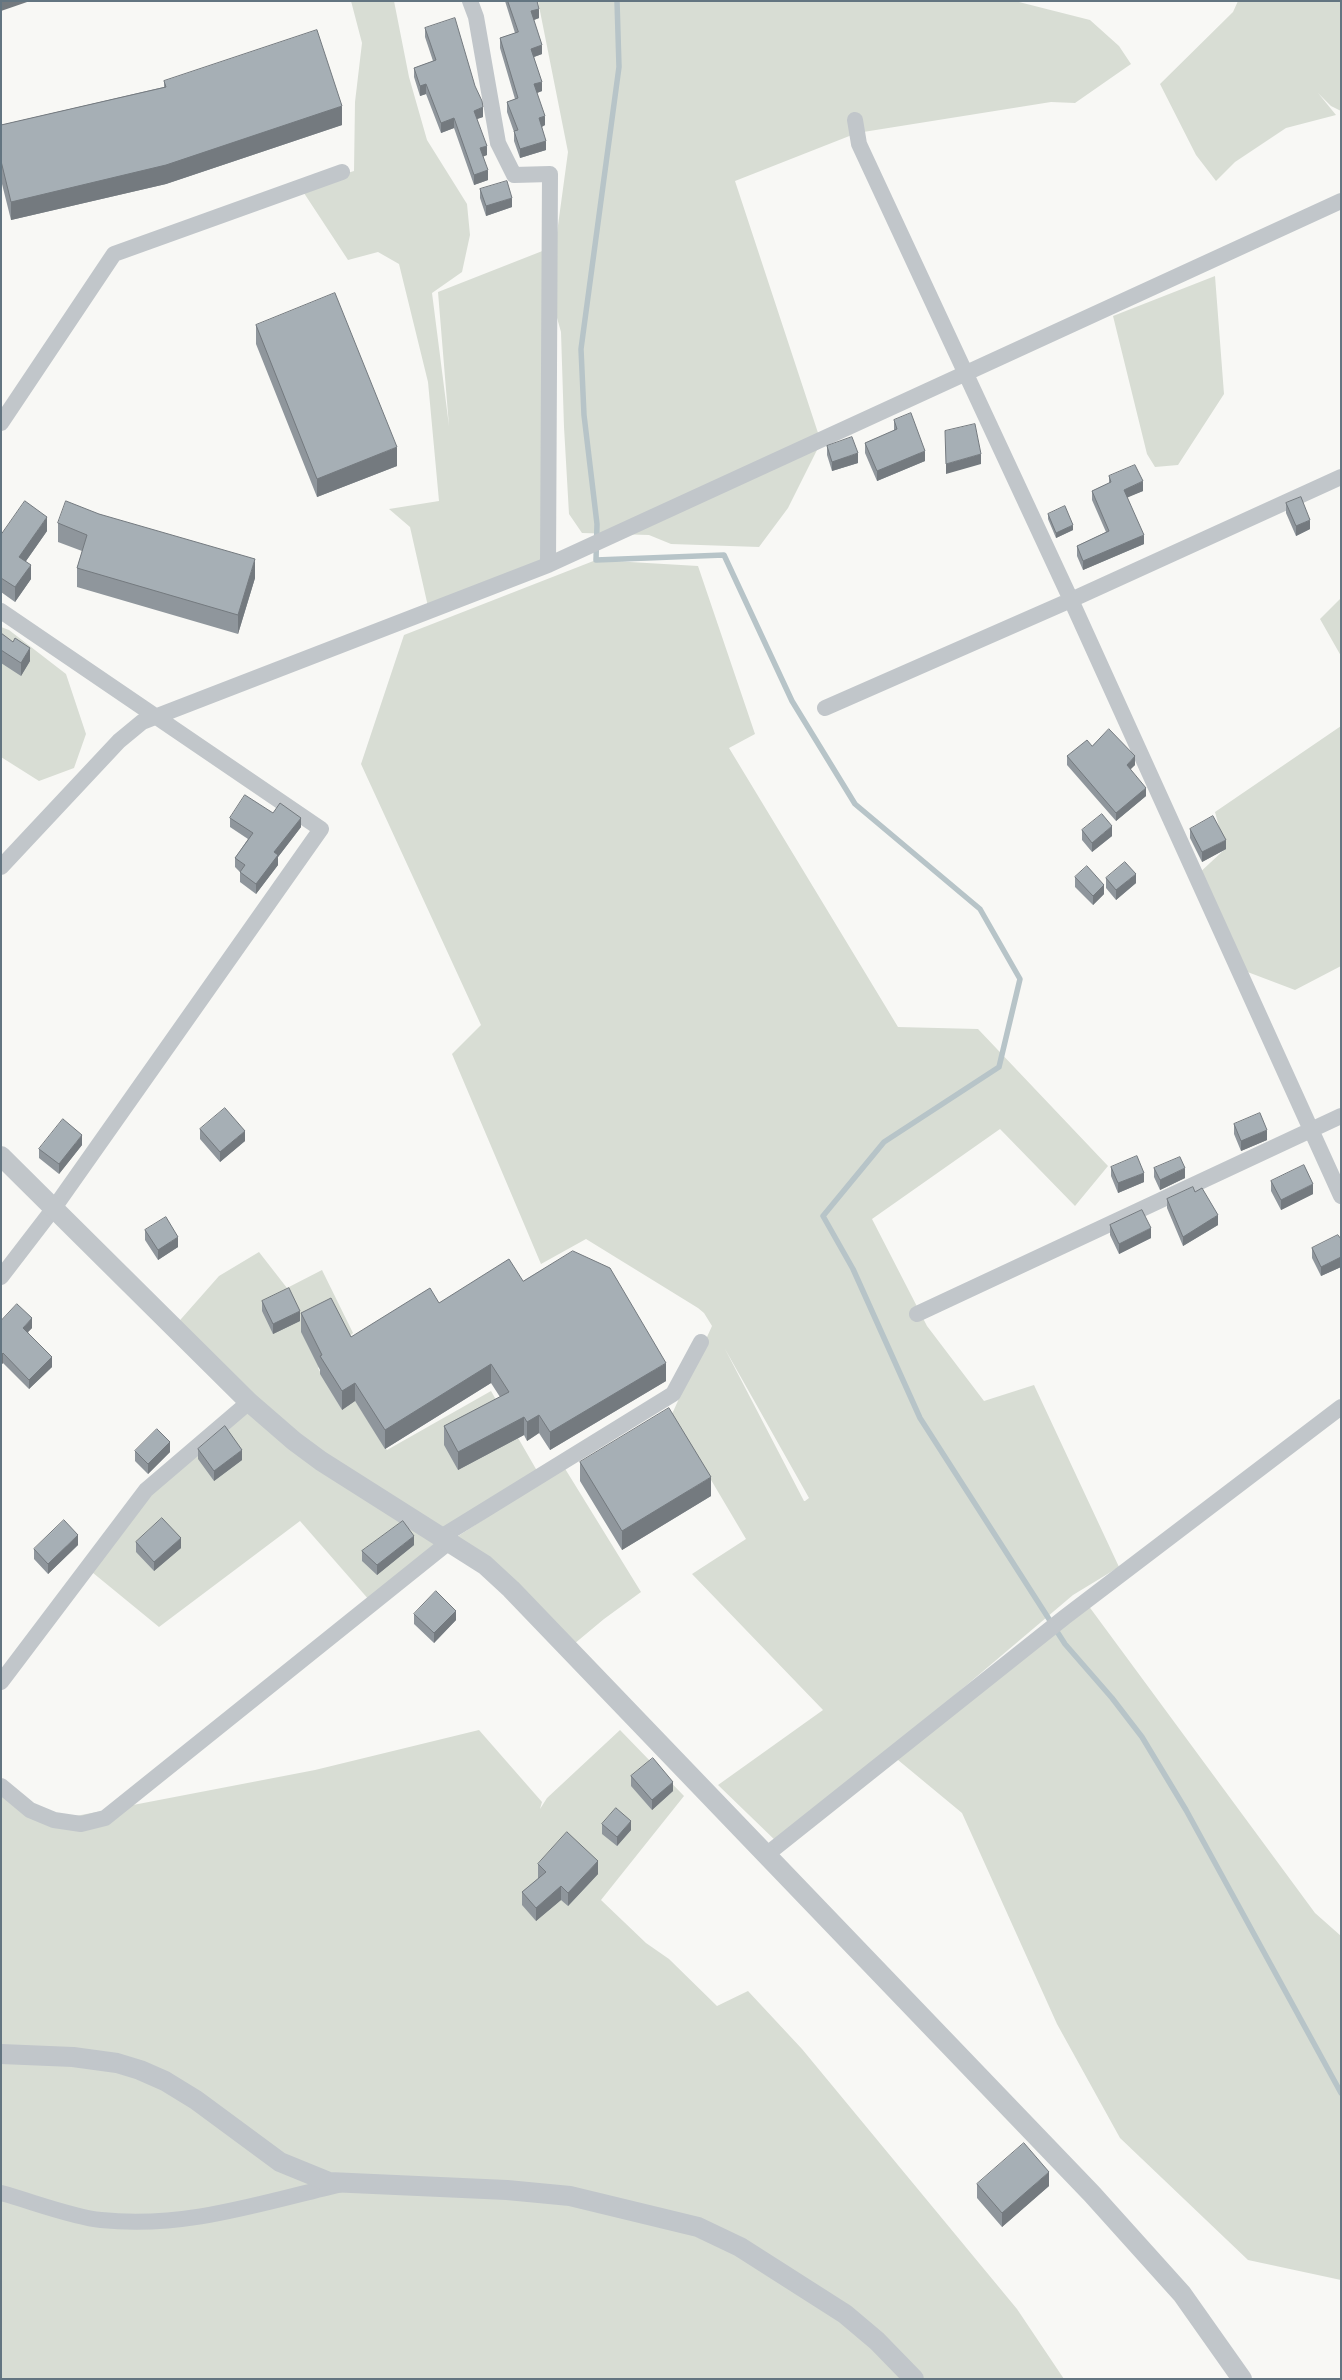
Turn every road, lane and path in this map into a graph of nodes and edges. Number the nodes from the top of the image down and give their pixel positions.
1 (470, 1) edge
2 (855, 120) dead end
3 (342, 172) dead end
4 (1341, 201) edge
5 (964, 374) junction
6 (1, 424) edge
7 (1341, 477) edge
8 (548, 564) junction
9 (1071, 600) junction
10 (1, 611) edge
11 (825, 708) dead end
12 (158, 716) junction
13 (1, 867) edge
14 (1341, 1116) edge
15 (1311, 1131) junction
16 (1, 1156) edge
17 (1341, 1196) edge
18 (54, 1208) junction
19 (1, 1277) edge
20 (918, 1314) dead end
21 (701, 1342) dead end
22 (249, 1402) junction
23 (1341, 1407) edge
24 (445, 1539) junction
25 (1, 1682) edge
26 (1, 1786) edge
27 (766, 1855) junction
28 (1, 2054) edge
29 (344, 2184) junction
30 (1, 2193) edge
31 (914, 2379) edge
32 (1242, 2379) edge

1 - 8 street
2 - 5 street
3 - 6 street
4 - 5 street
5 - 8 street
5 - 9 street
7 - 9 street
8 - 12 street
9 - 11 street
9 - 15 street
10 - 12 street
12 - 13 street
12 - 18 street
14 - 15 street
15 - 17 street
15 - 20 street
16 - 18 street
18 - 19 street
18 - 22 street
21 - 24 street
22 - 24 street
22 - 25 street
23 - 27 street
24 - 26 street
24 - 27 street
27 - 32 street
28 - 29 street
29 - 30 street
29 - 31 street

